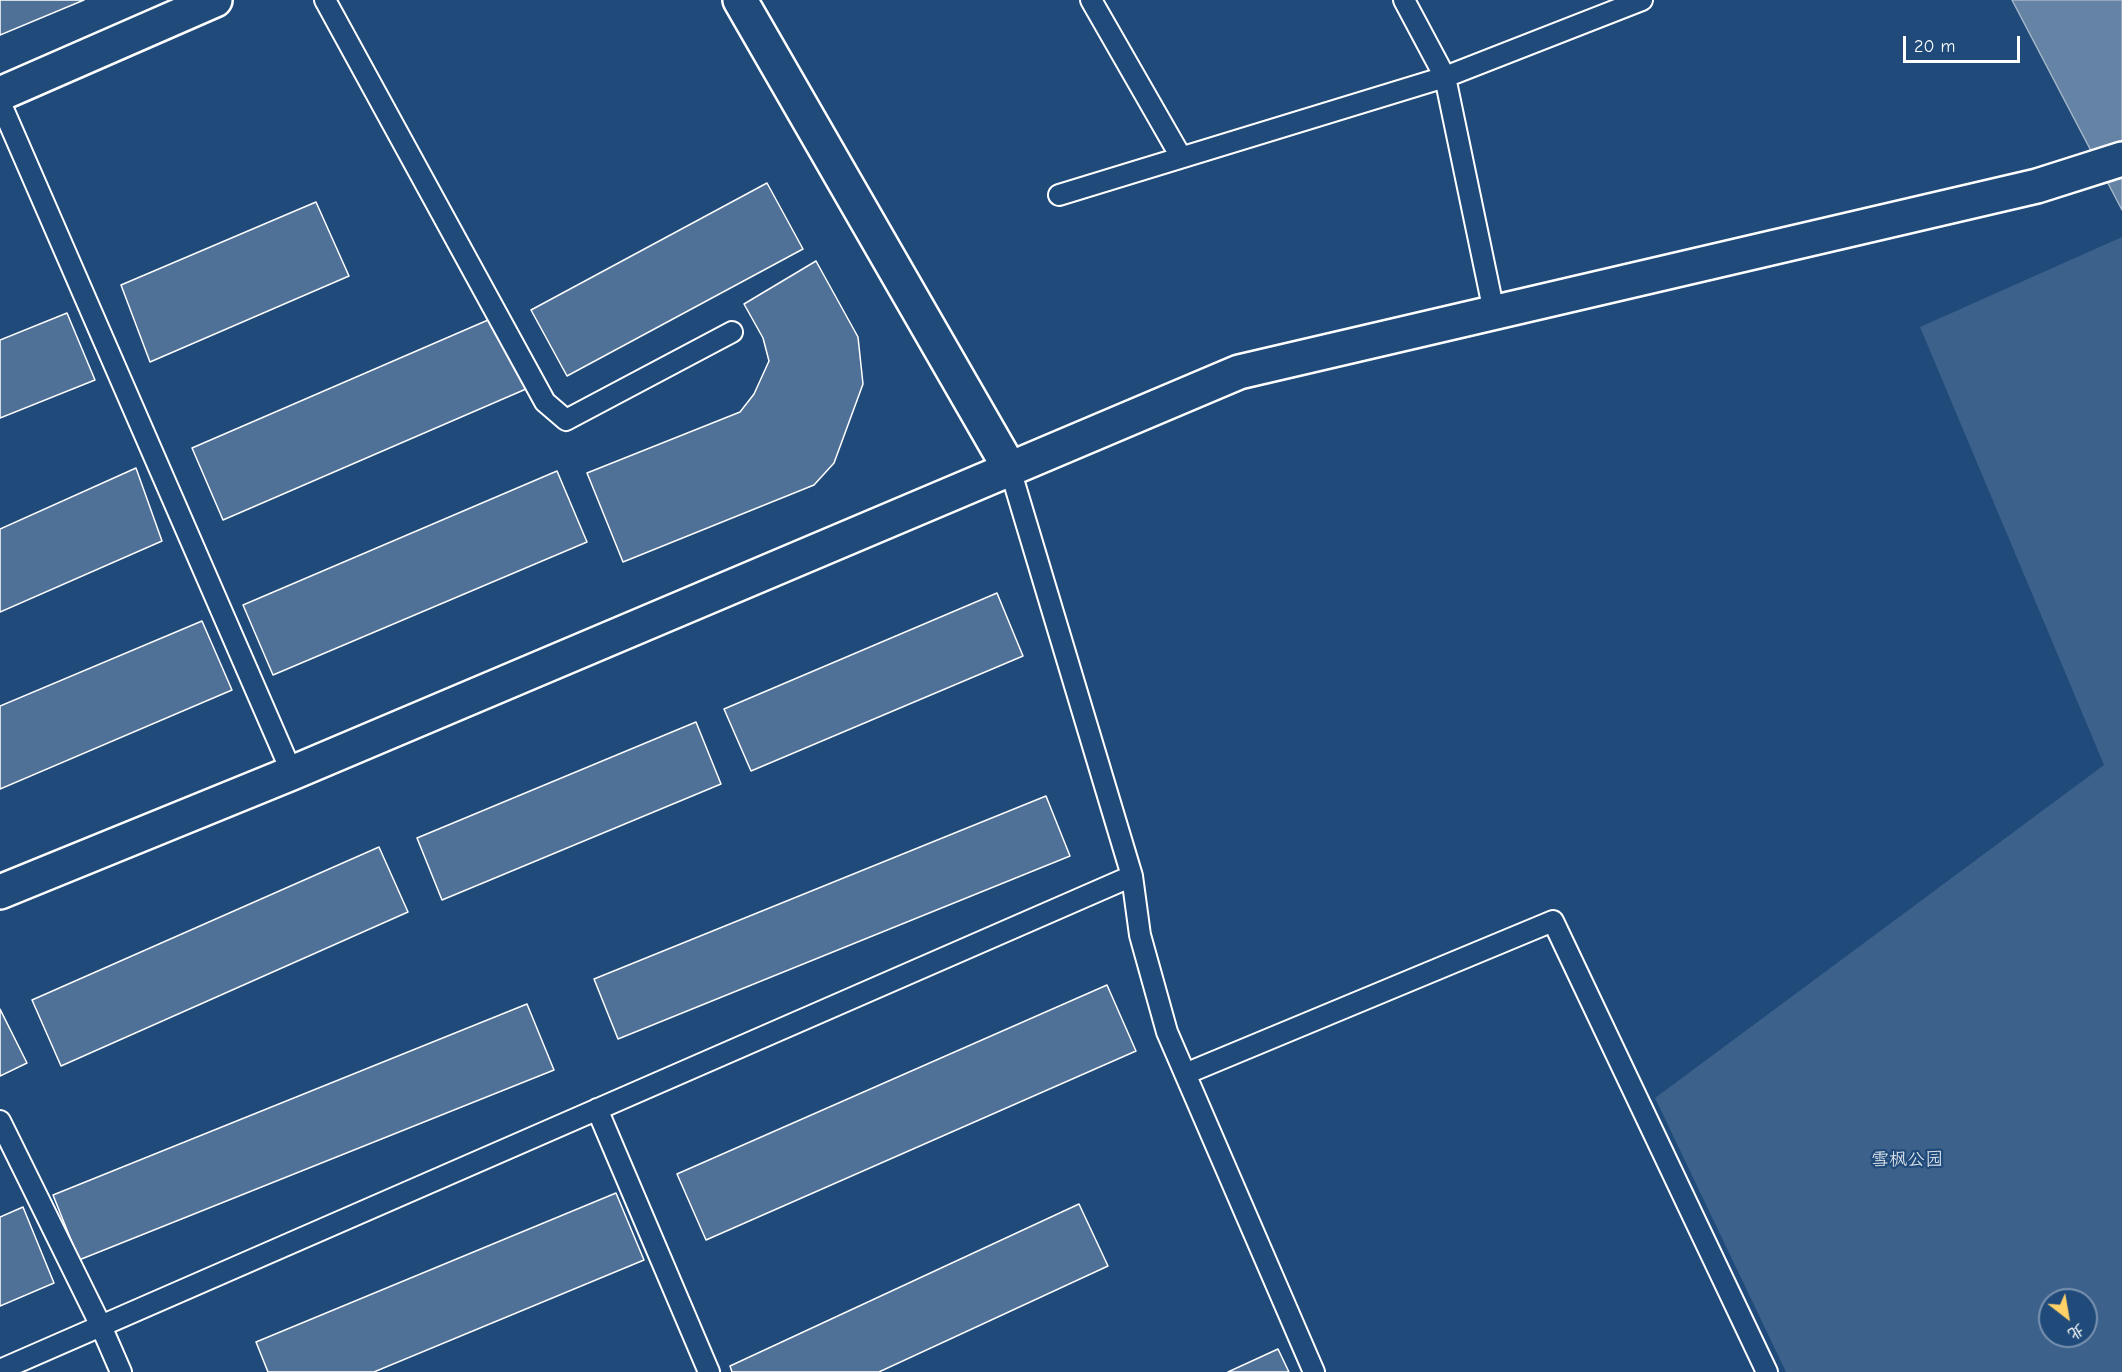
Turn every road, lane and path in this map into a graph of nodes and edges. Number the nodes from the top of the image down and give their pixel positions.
1 (215, 0) edge
2 (325, 0) edge
3 (740, 0) edge
4 (1091, 0) edge
5 (1404, 0) edge
6 (1642, 0) edge
7 (1445, 77) junction
8 (0, 94) edge
9 (0, 102) edge
10 (1181, 158) junction
11 (2122, 159) edge
12 (1059, 195) dead end
13 (1494, 312) junction
14 (732, 332) dead end
15 (1010, 469) junction
16 (292, 773) junction
17 (1132, 876) junction
18 (0, 892) edge
19 (1185, 1074) junction
20 (597, 1109) junction
21 (0, 1121) edge
22 (101, 1326) junction
23 (0, 1370) edge
24 (121, 1372) edge
25 (710, 1372) edge
26 (1314, 1372) edge
27 (1767, 1372) edge

1 - 8 street
2 - 14 lane
3 - 15 street
4 - 10 lane
5 - 7 lane
6 - 7 lane
7 - 10 lane
7 - 13 lane
9 - 16 lane
10 - 12 lane
11 - 13 street
13 - 15 street
15 - 16 street
15 - 17 lane
16 - 18 street
17 - 19 lane
17 - 20 lane
19 - 26 lane
19 - 27 lane
20 - 22 lane
20 - 25 lane
21 - 22 lane
22 - 23 lane
22 - 24 lane

